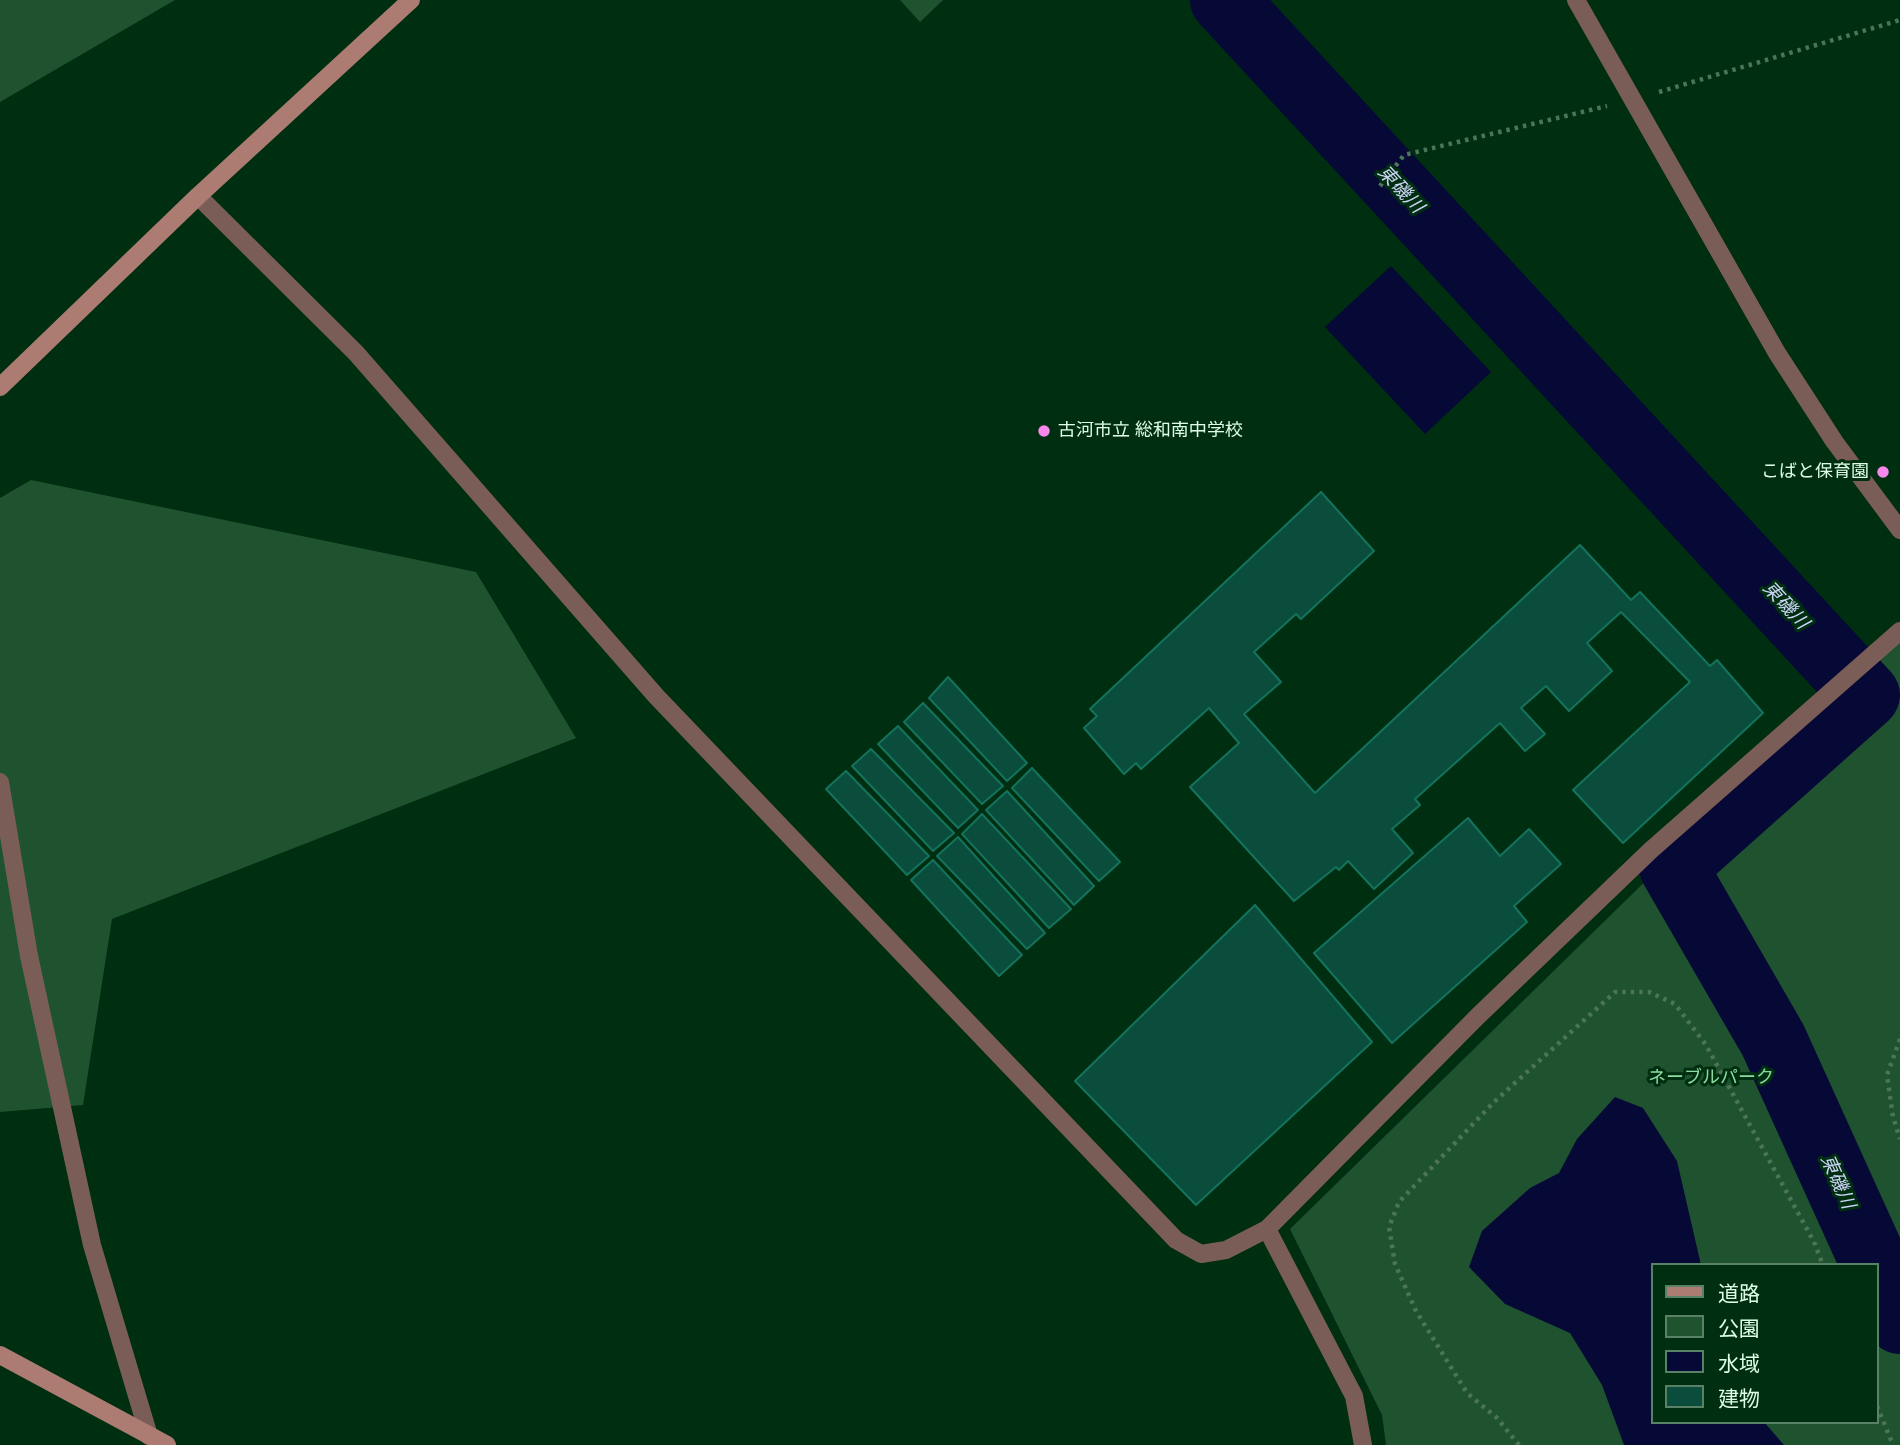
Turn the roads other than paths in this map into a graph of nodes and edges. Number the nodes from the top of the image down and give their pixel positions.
1 (411, 0) edge
2 (1576, 0) edge
3 (198, 196) junction
4 (0, 387) edge
5 (1900, 530) edge
6 (1900, 631) edge
7 (0, 782) edge
8 (1267, 1229) junction
9 (0, 1355) edge
10 (149, 1436) junction
11 (167, 1445) edge
12 (1363, 1445) edge

1 - 3 street
2 - 5 street
3 - 4 street
3 - 8 street
6 - 8 street
7 - 10 street
8 - 12 street
9 - 10 street
10 - 11 street

